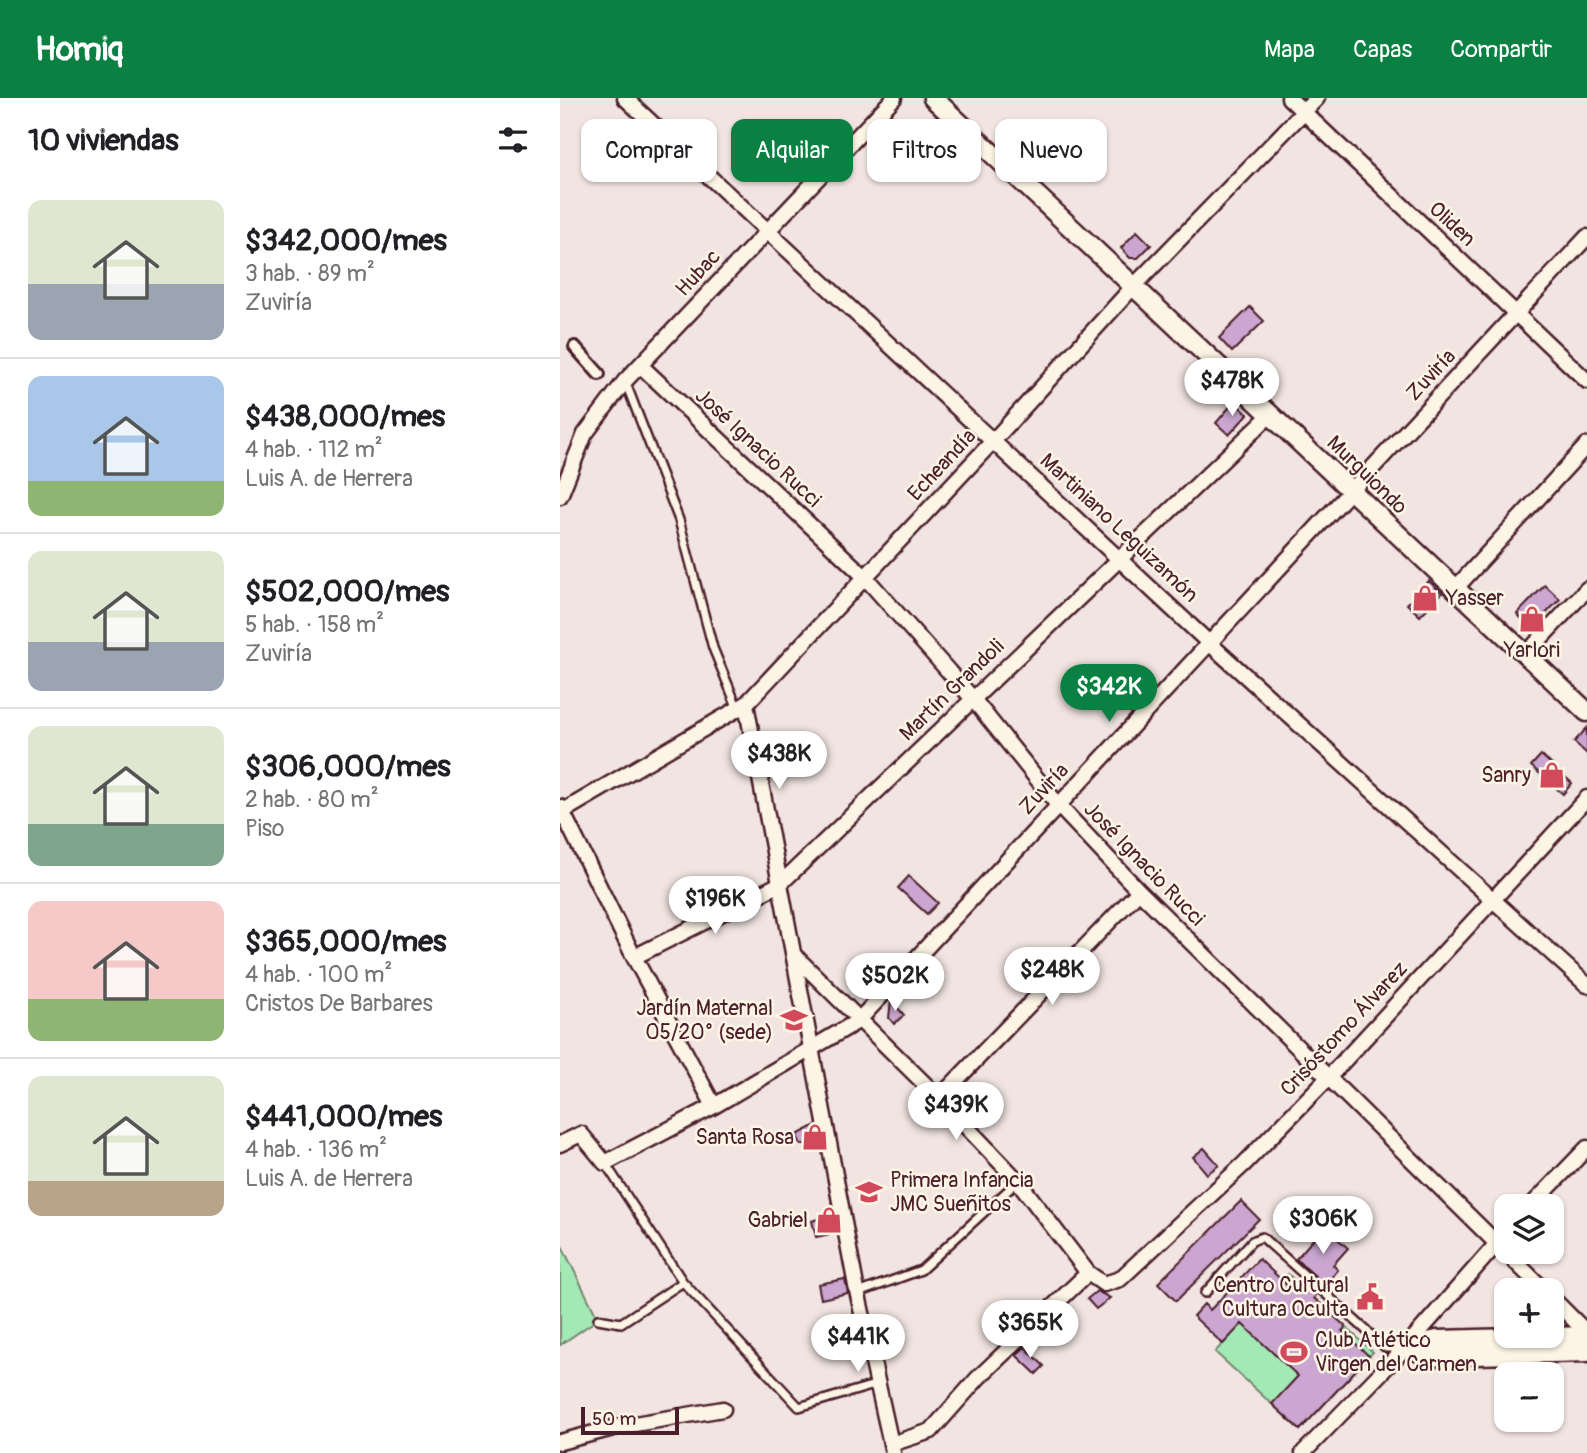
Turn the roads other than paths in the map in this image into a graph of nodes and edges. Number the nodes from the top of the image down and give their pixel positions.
1 (625, 98) edge
2 (894, 98) edge
3 (933, 98) edge
4 (1289, 98) edge
5 (1317, 98) edge
6 (1304, 112) junction
7 (767, 231) junction
8 (1587, 237) edge
9 (1132, 288) junction
10 (1516, 313) junction
11 (575, 347) dead end
12 (640, 365) junction
13 (599, 374) dead end
14 (625, 380) junction
15 (1587, 381) edge
16 (1270, 415) junction
17 (994, 440) junction
18 (1587, 445) edge
19 (560, 492) edge
20 (1351, 492) junction
21 (1119, 559) junction
22 (864, 578) junction
23 (1587, 589) edge
24 (1454, 590) junction
25 (1208, 642) junction
26 (1525, 655) junction
27 (973, 699) junction
28 (742, 707) junction
29 (1587, 712) edge
30 (1587, 798) edge
31 (1058, 805) junction
32 (561, 810) edge
33 (779, 884) junction
34 (1139, 891) junction
35 (1493, 900) junction
36 (634, 957) junction
37 (796, 957) junction
38 (1587, 985) edge
39 (858, 1021) junction
40 (812, 1048) junction
41 (1328, 1079) junction
42 (939, 1098) junction
43 (714, 1106) junction
44 (560, 1144) edge
45 (1587, 1148) edge
46 (605, 1163) junction
47 (1018, 1181) junction
48 (1543, 1194) edge
49 (1494, 1230) edge
50 (1494, 1246) edge
51 (1523, 1264) edge
52 (1088, 1273) junction
53 (1534, 1278) edge
54 (683, 1282) junction
55 (858, 1293) junction
56 (1205, 1293) dead end
57 (1564, 1310) edge
58 (598, 1319) dead end
59 (1587, 1334) edge
60 (1405, 1348) junction
61 (1587, 1352) edge
62 (878, 1384) junction
63 (723, 1409) dead end
64 (560, 1442) edge
65 (892, 1449) edge
66 (1303, 1453) edge

1 - 7 street, Martiniano Leguizamón
2 - 7 street, Hubac
3 - 9 street, Murguiondo
4 - 6 street, Oliden
5 - 6 street, Echeandía
6 - 9 street, Echeandía
6 - 10 street, Oliden
7 - 12 street, Hubac
7 - 17 street, Martiniano Leguizamón
8 - 10 street, Zuviría
9 - 16 street, Murguiondo
9 - 17 street, Echeandía
10 - 15 street, Oliden
10 - 20 street, Zuviría
11 - 13 street
12 - 14 street, Hubac
12 - 22 street, José Ignacio Rucci
14 - 19 street, Hubac
14 - 28 lane
16 - 20 street, Murguiondo
16 - 21 street, Martín Grandoli
17 - 21 street, Martiniano Leguizamón
17 - 22 street, Echeandía
18 - 24 street
20 - 24 street, Murguiondo
20 - 25 street, Zuviría
21 - 25 street, Martiniano Leguizamón
21 - 27 street, Martín Grandoli
22 - 27 street, José Ignacio Rucci
22 - 28 street, Echeandía
23 - 26 street
24 - 26 street, Murguiondo
25 - 31 street, Zuviría
25 - 35 street, Martiniano Leguizamón
26 - 29 street, Murguiondo
27 - 31 street, José Ignacio Rucci
27 - 33 street, Martín Grandoli
28 - 32 street, Echeandía
28 - 33 street
30 - 35 street, Crisóstomo Álvarez
31 - 34 street, José Ignacio Rucci
31 - 39 street, Zuviría
32 - 36 street
33 - 36 street, Martín Grandoli
33 - 37 street
34 - 41 street, José Ignacio Rucci
34 - 42 street
35 - 38 street, Martiniano Leguizamón
35 - 41 street, Crisóstomo Álvarez
36 - 43 street
37 - 39 street
37 - 40 street
39 - 40 street, Zuviría
39 - 42 street
40 - 43 street, Zuviría
40 - 55 street
41 - 49 street, José Ignacio Rucci
41 - 52 street, Crisóstomo Álvarez
42 - 47 street
43 - 46 street, Zuviría
44 - 46 street
45 - 48 street
46 - 54 lane
47 - 52 street
47 - 55 lane
50 - 60 street
51 - 53 street, José Ignacio Rucci
52 - 65 street
54 - 58 lane
54 - 62 lane
55 - 62 street
56 - 60 lane
57 - 59 street
59 - 60 street
60 - 61 street
60 - 66 street
62 - 65 street
63 - 64 street

